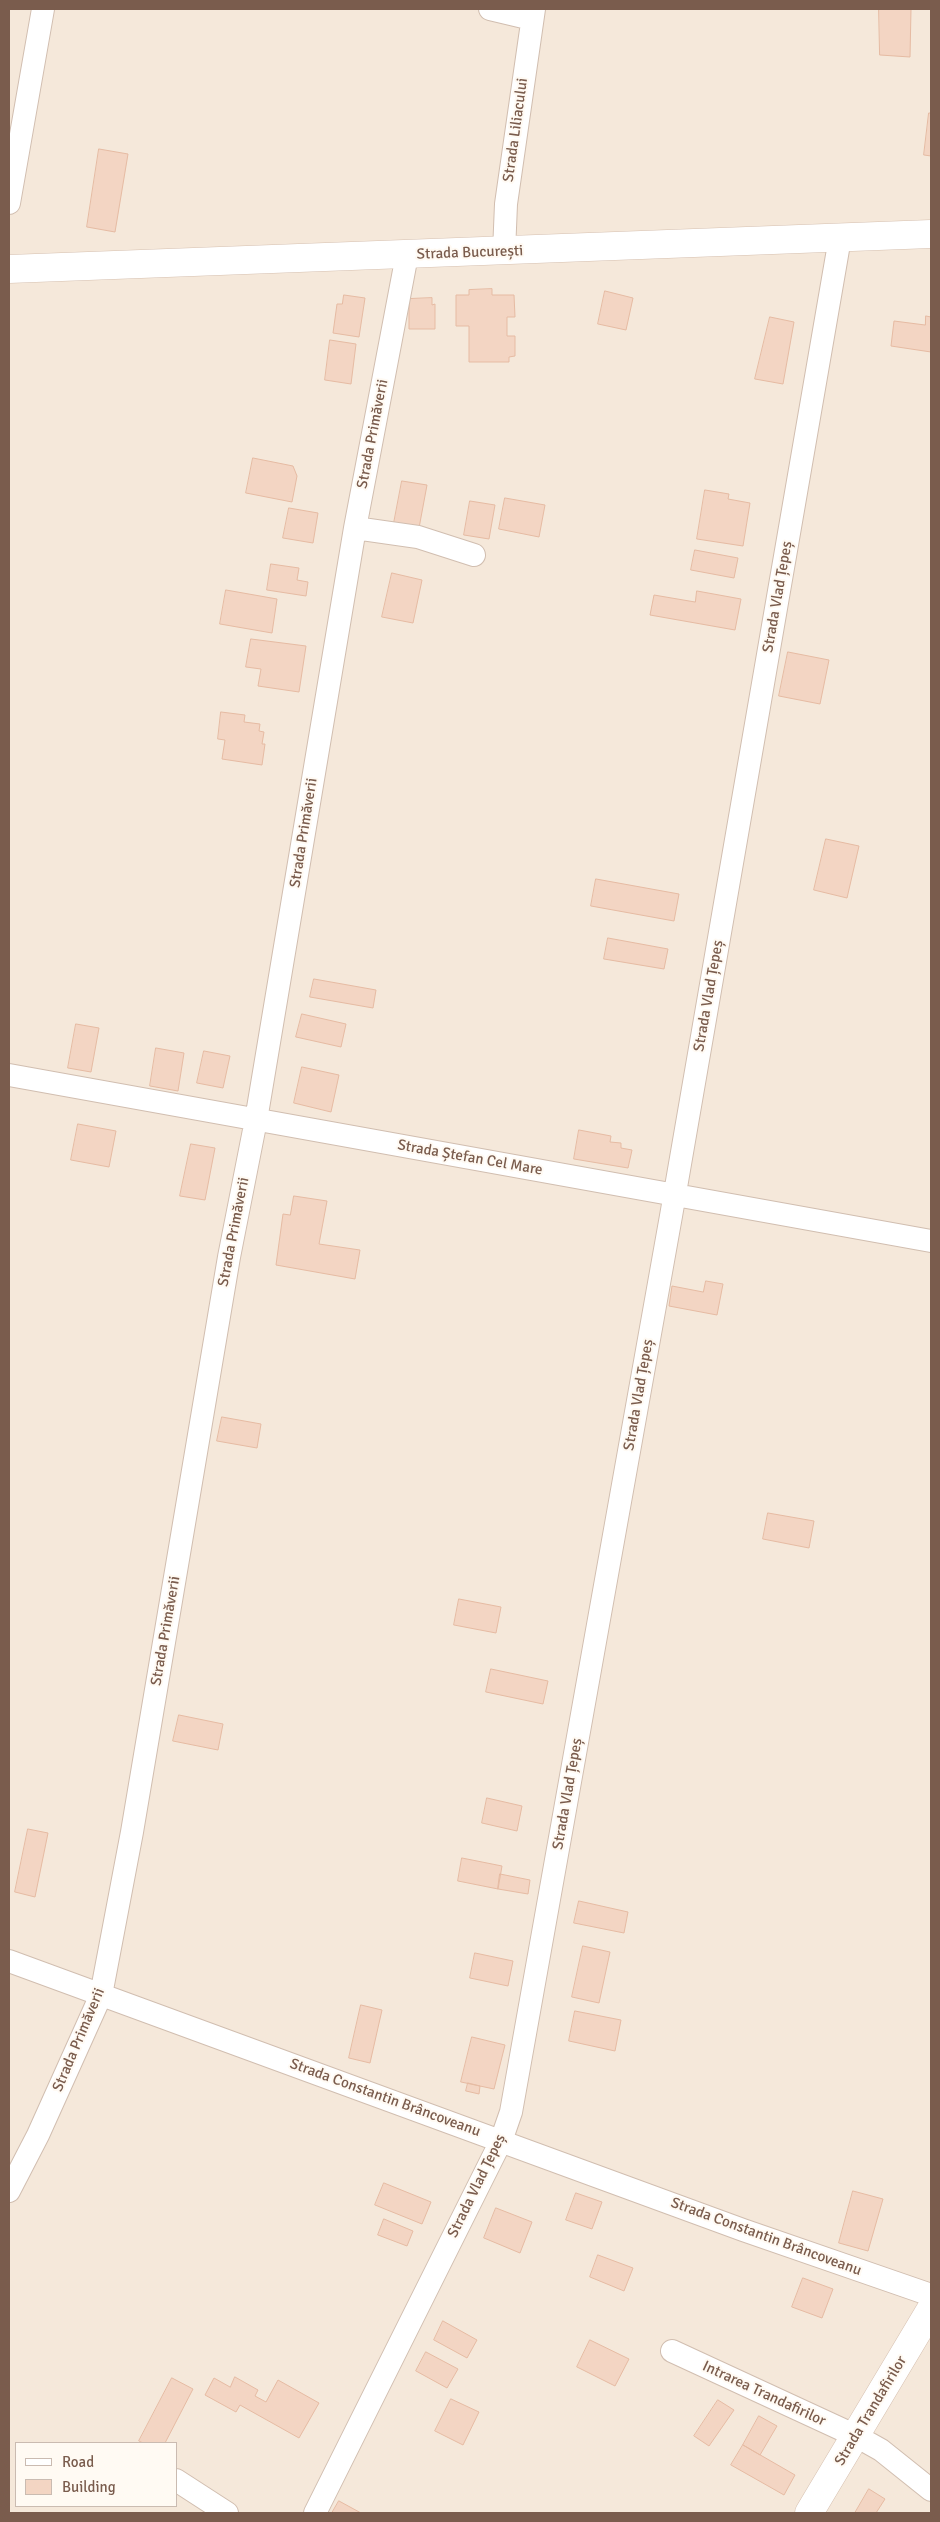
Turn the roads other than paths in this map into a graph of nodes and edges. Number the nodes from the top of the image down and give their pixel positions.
1 (43, 9) edge
2 (490, 9) edge
3 (533, 14) edge
4 (9, 203) edge
5 (931, 234) edge
6 (840, 238) junction
7 (504, 252) junction
8 (406, 255) junction
9 (9, 269) edge
10 (355, 528) junction
11 (474, 555) dead end
12 (9, 1075) edge
13 (256, 1120) junction
14 (674, 1194) junction
15 (931, 1241) edge
16 (9, 1961) edge
17 (101, 1995) junction
18 (501, 2141) junction
19 (9, 2191) edge
20 (931, 2295) edge
21 (931, 2309) edge
22 (672, 2351) dead end
23 (856, 2436) junction
24 (178, 2481) edge
25 (931, 2490) edge
26 (227, 2513) edge
27 (316, 2513) edge
28 (809, 2513) edge

1 - 4 street
2 - 3 street
3 - 7 street, Strada Liliacului
5 - 6 main road, Strada București
6 - 7 main road, Strada București
6 - 14 street, Strada Vlad Țepeș
7 - 8 main road, Strada București
8 - 9 main road, Strada București
8 - 10 street, Strada Primăverii
10 - 11 street
10 - 13 street, Strada Primăverii
12 - 13 street, Strada Ștefan Cel Mare
13 - 14 street, Strada Ștefan Cel Mare
13 - 17 street, Strada Primăverii
14 - 15 street, Strada Ștefan Cel Mare
14 - 18 street, Strada Vlad Țepeș
16 - 17 street, Strada Constantin Brâncoveanu
17 - 18 street, Strada Constantin Brâncoveanu
17 - 19 street, Strada Primăverii
18 - 20 street, Strada Constantin Brâncoveanu
18 - 27 street, Strada Vlad Țepeș
21 - 23 main road, Strada Trandafirilor
22 - 23 street, Intrarea Trandafirilor
23 - 25 street, Intrarea Trandafirilor
23 - 28 main road, Strada Trandafirilor
24 - 26 street

